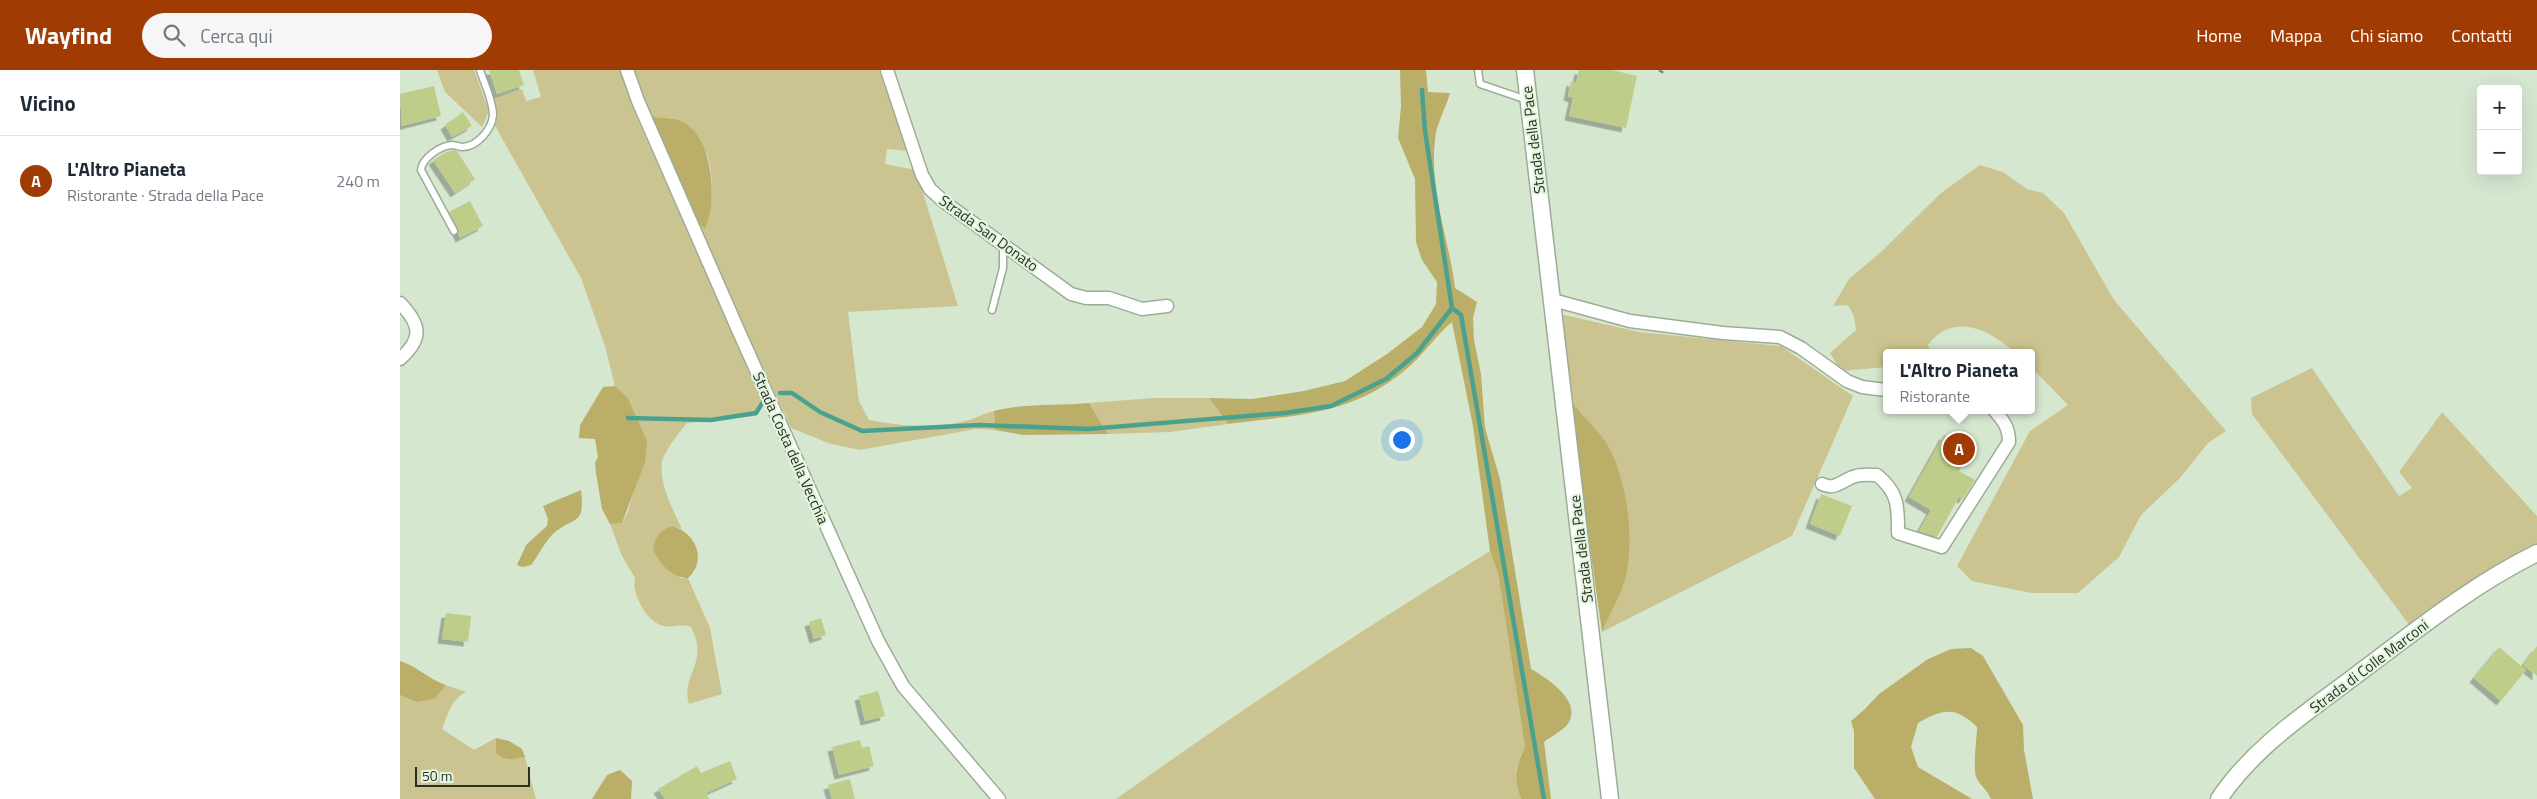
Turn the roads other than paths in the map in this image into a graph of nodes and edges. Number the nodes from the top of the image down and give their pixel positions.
1 (480, 70) edge
2 (627, 70) edge
3 (886, 70) edge
4 (1478, 70) edge
5 (1525, 70) edge
6 (1528, 101) junction
7 (454, 231) dead end
8 (1003, 244) junction
9 (1553, 300) junction
10 (400, 302) edge
11 (1167, 306) dead end
12 (992, 310) dead end
13 (400, 359) edge
14 (1883, 390) edge
15 (1998, 414) edge
16 (1822, 484) dead end
17 (2537, 553) edge
18 (999, 799) edge
19 (1610, 799) edge
20 (2219, 799) edge

1 - 7 lane
2 - 18 street, Strada Costa della Vecchia
3 - 8 street, Strada San Donato
4 - 6 lane
5 - 6 street, Strada della Pace
6 - 9 street, Strada della Pace
8 - 11 street, Strada San Donato
8 - 12 lane
9 - 14 street
9 - 19 street, Strada della Pace
10 - 13 street
15 - 16 street
17 - 20 street, Strada di Colle Marconi

